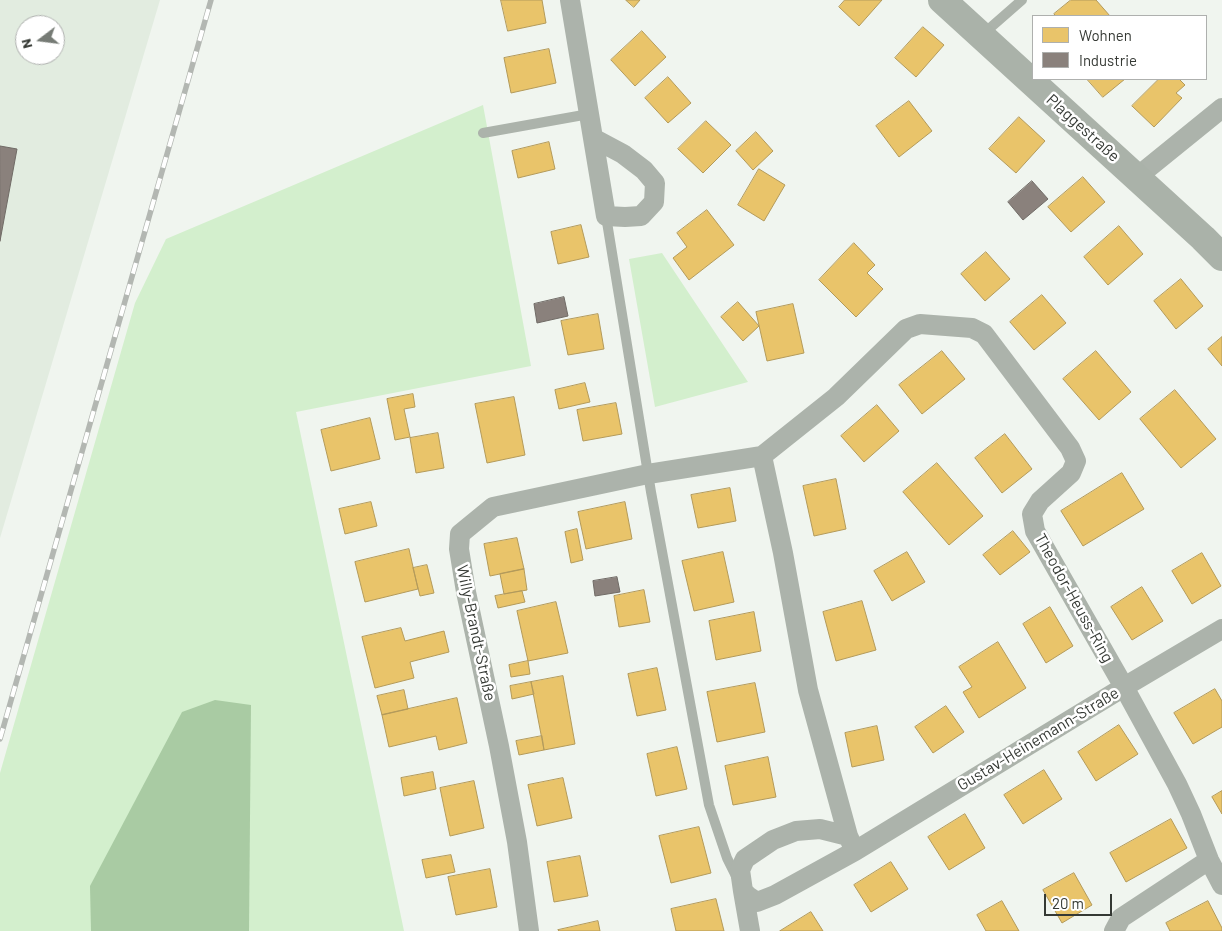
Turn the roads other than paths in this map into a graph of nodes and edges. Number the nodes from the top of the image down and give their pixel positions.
1 (570, 0) edge
2 (942, 0) edge
3 (1022, 0) edge
4 (982, 36) junction
5 (1222, 108) edge
6 (589, 114) junction
7 (483, 133) dead end
8 (593, 138) junction
9 (1137, 177) junction
10 (606, 216) junction
11 (1222, 257) edge
12 (762, 456) junction
13 (648, 474) junction
14 (1222, 629) edge
15 (1124, 687) junction
16 (852, 843) junction
17 (1208, 860) junction
18 (1222, 885) edge
19 (743, 892) junction
20 (529, 931) edge
21 (750, 931) edge
22 (1114, 931) edge

1 - 6 street
2 - 4 street, Plaggestraße
3 - 4 lane
4 - 9 street, Plaggestraße
5 - 9 street
6 - 7 lane
6 - 8 street
8 - 10 street
8 - 10 street
9 - 11 street, Plaggestraße
10 - 13 lane
12 - 13 street, Theodor-Heuss-Ring
12 - 15 street, Theodor-Heuss-Ring
12 - 16 street
13 - 19 lane
13 - 20 street, Willy-Brandt-Straße
14 - 15 street, Gustav-Heinemann-Straße
15 - 16 street, Gustav-Heinemann-Straße
15 - 17 street, Theodor-Heuss-Ring
16 - 19 street, Gustav-Heinemann-Straße
16 - 19 street
17 - 18 street, Theodor-Heuss-Ring
17 - 22 street
19 - 21 street

